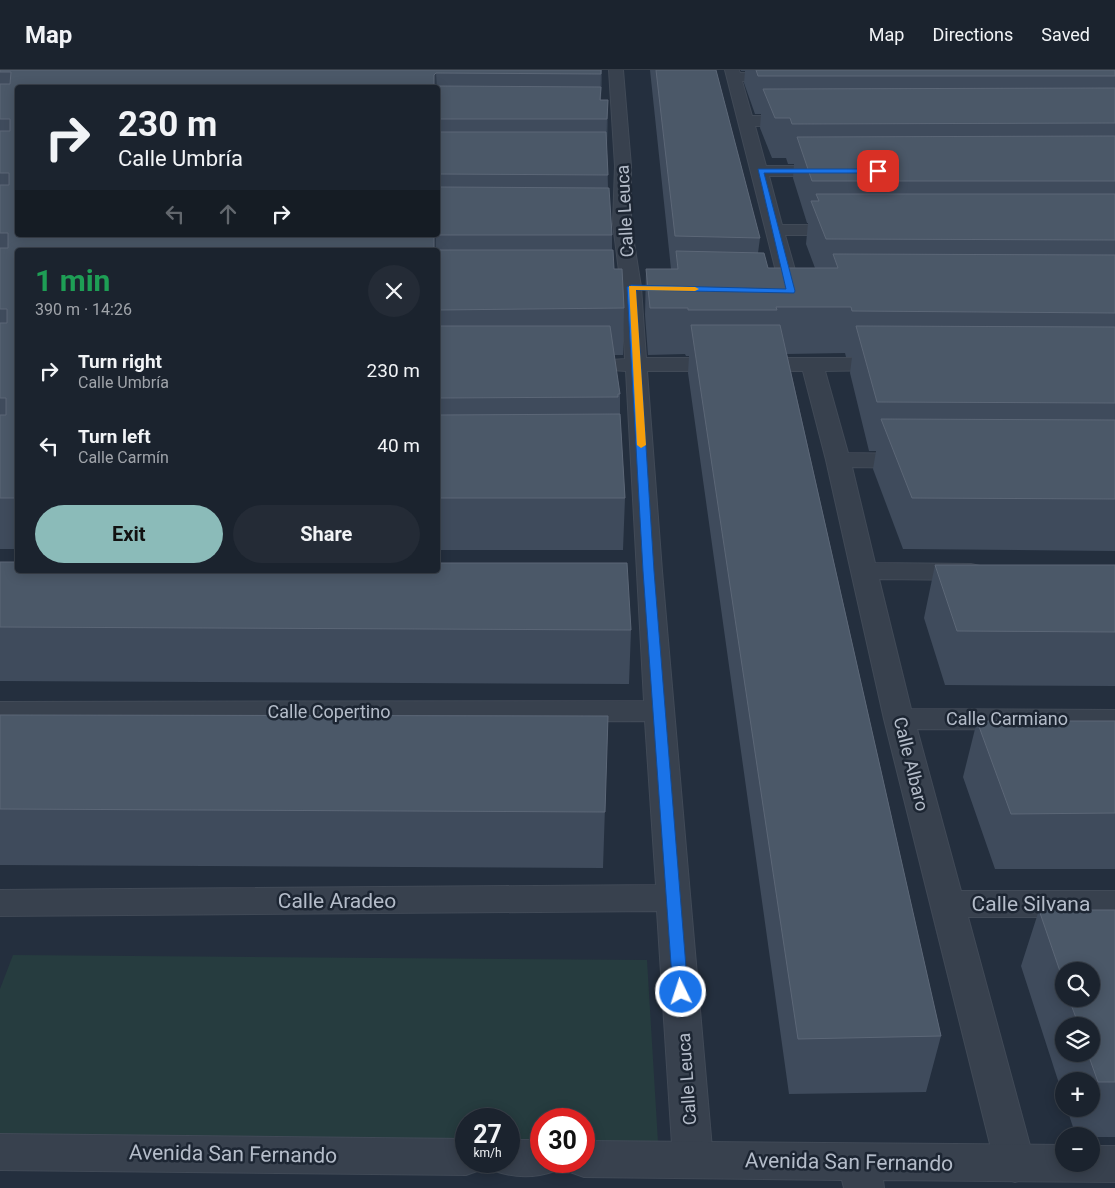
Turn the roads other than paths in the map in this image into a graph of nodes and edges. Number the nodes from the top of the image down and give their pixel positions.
1 (733, 73) edge
2 (613, 74) edge
3 (793, 77) edge
4 (746, 121) junction
5 (815, 121) edge
6 (760, 171) junction
7 (849, 171) edge
8 (775, 230) junction
9 (862, 230) edge
10 (771, 291) edge
11 (791, 291) junction
12 (811, 291) edge
13 (812, 364) junction
14 (597, 365) edge
15 (637, 365) junction
16 (910, 365) edge
17 (838, 460) junction
18 (937, 461) edge
19 (863, 571) junction
20 (999, 573) edge
21 (659, 711) junction
22 (0, 712) edge
23 (899, 719) junction
24 (1115, 720) edge
25 (674, 898) junction
26 (0, 903) edge
27 (947, 904) junction
28 (1115, 904) edge
29 (0, 1152) edge
30 (455, 1157) edge
31 (595, 1159) edge
32 (693, 1160) junction
33 (1015, 1164) junction
34 (1115, 1164) edge
35 (862, 1175) edge

1 - 3 street
1 - 4 street
2 - 15 street, Calle Leuca
4 - 5 street
4 - 6 street
6 - 7 street
6 - 8 street
8 - 9 street
8 - 11 street
10 - 11 street
11 - 12 street
13 - 15 street
13 - 16 street
13 - 17 street, Calle Albaro
14 - 15 street
15 - 21 street, Calle Leuca
17 - 18 street
17 - 19 street, Calle Albaro
19 - 20 street
19 - 23 street, Calle Albaro
21 - 22 street, Calle Copertino
21 - 25 street, Calle Leuca
23 - 24 street, Calle Carmiano
23 - 27 street, Calle Albaro
25 - 26 street, Calle Aradeo
25 - 32 street, Calle Leuca
27 - 28 street, Calle Silvana
27 - 33 street, Calle Albaro
29 - 30 street, Avenida San Fernando
31 - 32 street, Avenida San Fernando
32 - 35 street, Avenida San Fernando
33 - 34 street, Avenida San Fernando
33 - 35 street, Avenida San Fernando

